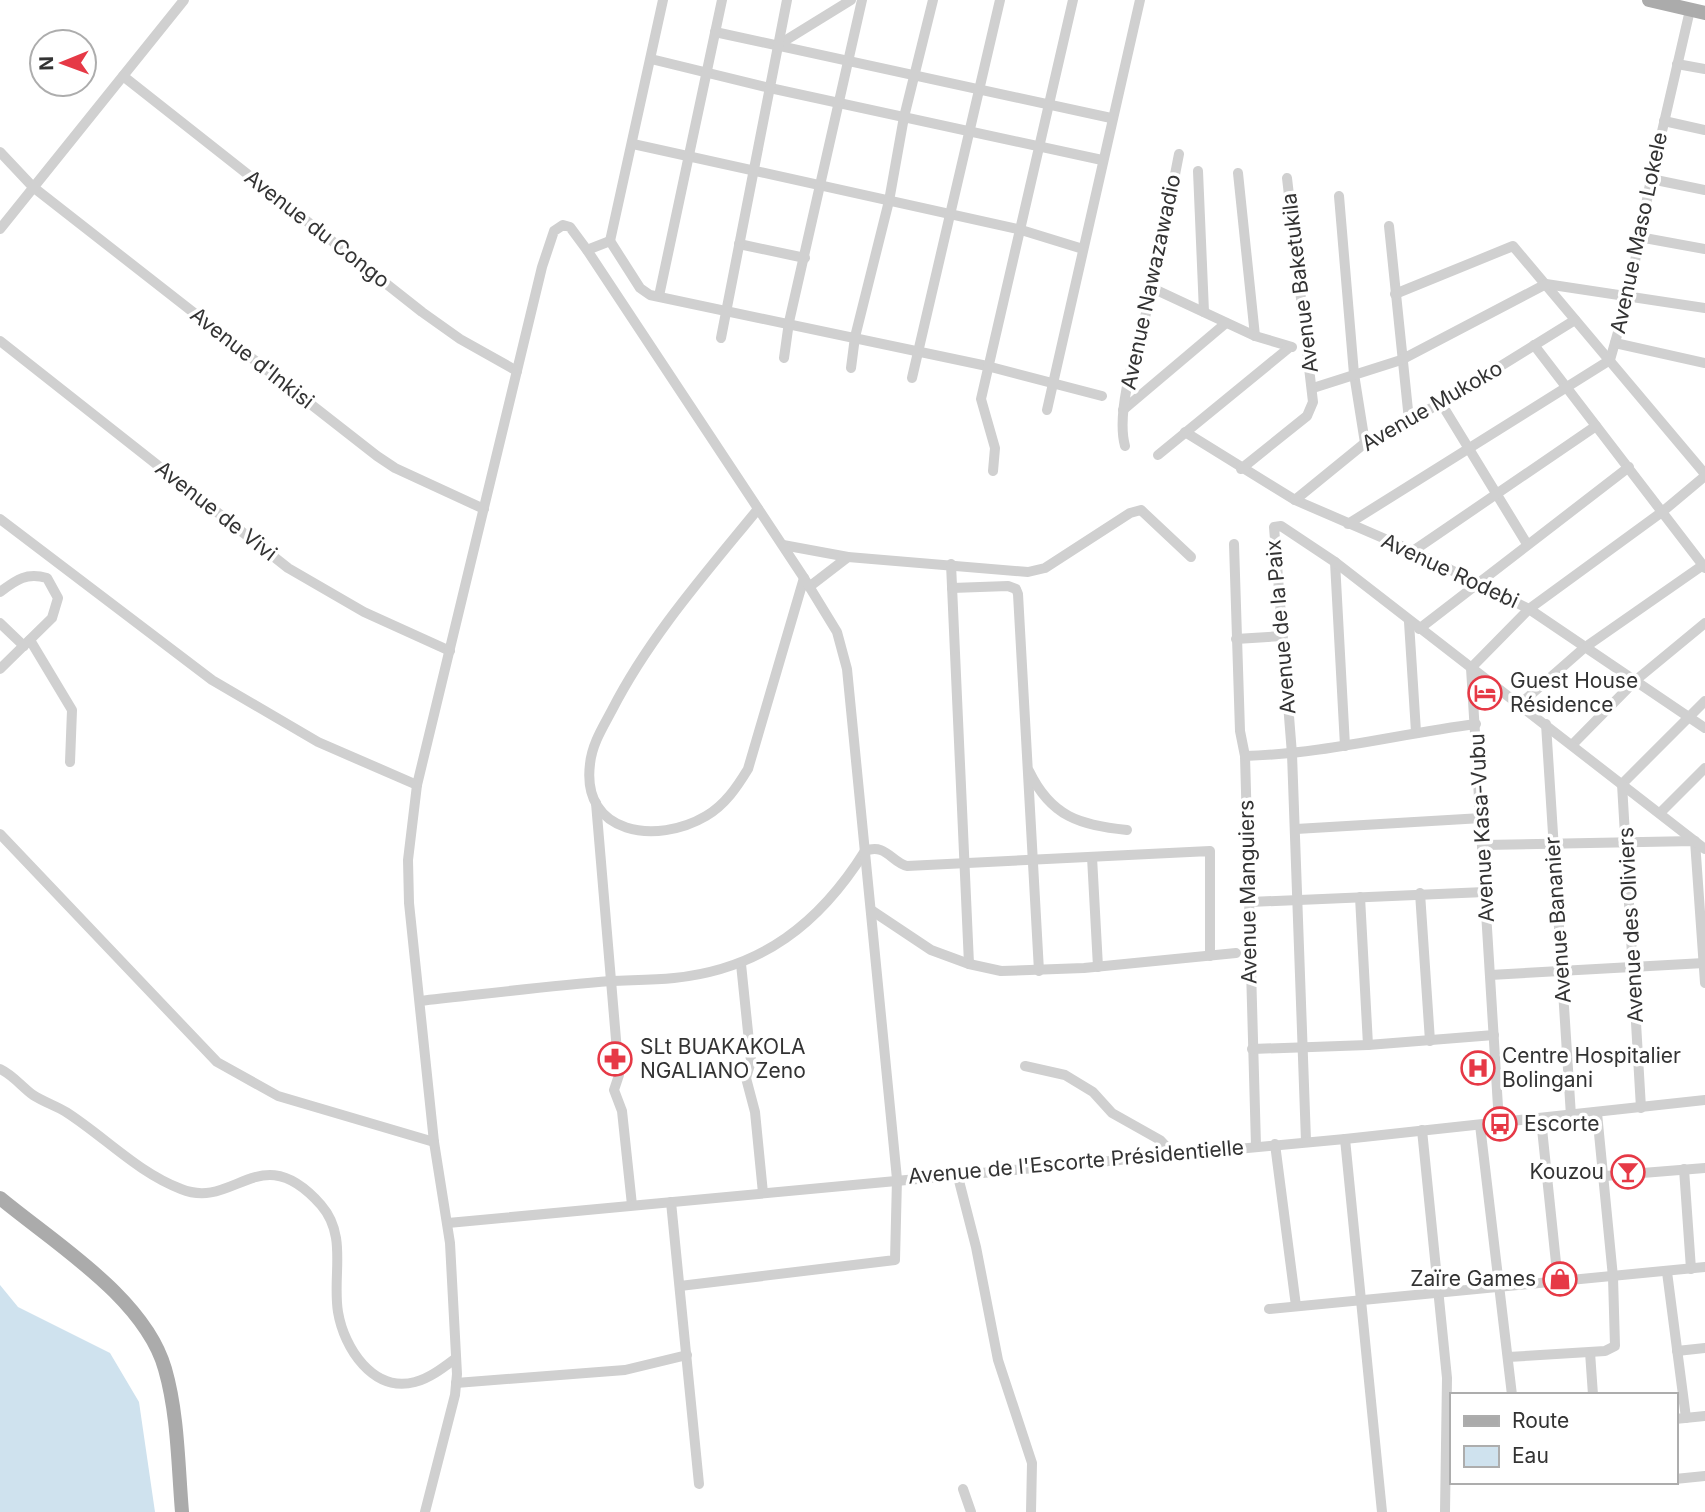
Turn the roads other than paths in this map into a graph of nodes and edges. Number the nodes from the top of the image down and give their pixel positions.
1 (184, 0) edge
2 (663, 0) edge
3 (722, 0) edge
4 (787, 0) edge
5 (851, 0) edge
6 (862, 0) edge
7 (933, 0) edge
8 (1000, 0) edge
9 (1073, 0) edge
10 (1140, 0) edge
11 (1649, 0) edge
12 (1674, 3) edge
13 (1689, 10) junction
14 (1705, 13) edge
15 (715, 32) junction
16 (778, 45) junction
17 (651, 59) junction
18 (847, 60) junction
19 (1677, 64) junction
20 (1705, 69) edge
21 (706, 73) junction
22 (916, 74) junction
23 (123, 76) junction
24 (770, 88) junction
25 (980, 88) junction
26 (837, 101) junction
27 (1047, 104) junction
28 (904, 117) junction
29 (1111, 118) junction
30 (1664, 121) junction
31 (970, 130) junction
32 (1705, 130) edge
33 (633, 144) junction
34 (1038, 145) junction
35 (0, 152) edge
36 (1180, 154) dead end
37 (688, 158) junction
38 (1102, 160) junction
39 (1198, 171) dead end
40 (753, 173) junction
41 (1238, 173) dead end
42 (1287, 178) dead end
43 (1651, 179) junction
44 (33, 187) junction
45 (821, 187) junction
46 (1705, 190) edge
47 (1339, 196) dead end
48 (889, 201) junction
49 (951, 215) junction
50 (1389, 226) dead end
51 (0, 229) edge
52 (1018, 229) junction
53 (1639, 237) junction
54 (610, 241) junction
55 (739, 244) junction
56 (1083, 249) junction
57 (1705, 249) edge
58 (587, 250) junction
59 (805, 258) junction
60 (1546, 285) junction
61 (1152, 288) junction
62 (1395, 294) junction
63 (659, 296) junction
64 (1628, 297) junction
65 (1705, 308) edge
66 (726, 310) junction
67 (1204, 312) junction
68 (1575, 320) junction
69 (789, 323) junction
70 (1226, 323) junction
71 (1255, 336) junction
72 (855, 337) junction
73 (720, 338) dead end
74 (0, 341) edge
75 (1615, 343) junction
76 (1534, 345) junction
77 (1306, 346) junction
78 (1290, 347) junction
79 (919, 354) junction
80 (784, 358) dead end
81 (1402, 360) junction
82 (1610, 360) junction
83 (1705, 363) edge
84 (987, 366) junction
85 (850, 368) dead end
86 (517, 371) junction
87 (1354, 374) junction
88 (912, 378) dead end
89 (1053, 383) junction
90 (1313, 388) junction
91 (1566, 390) junction
92 (1102, 396) dead end
93 (1441, 403) junction
94 (1046, 410) dead end
95 (1123, 410) junction
96 (1409, 420) junction
97 (1596, 426) junction
98 (1185, 432) junction
99 (1365, 443) junction
100 (1125, 446) dead end
101 (1466, 449) junction
102 (1157, 455) dead end
103 (1629, 467) junction
104 (1241, 469) junction
105 (993, 471) dead end
106 (1705, 475) edge
107 (1496, 495) junction
108 (1295, 500) junction
109 (484, 509) junction
110 (758, 509) junction
111 (1662, 512) junction
112 (0, 519) edge
113 (1348, 524) junction
114 (1234, 544) dead end
115 (1527, 544) junction
116 (783, 545) junction
117 (1413, 551) junction
118 (848, 557) junction
119 (1191, 557) dead end
120 (1335, 562) junction
121 (951, 564) junction
122 (1704, 567) edge
123 (807, 582) junction
124 (1480, 582) junction
125 (952, 588) junction
126 (0, 592) edge
127 (1529, 609) junction
128 (1409, 622) junction
129 (0, 623) edge
130 (1705, 624) edge
131 (1419, 629) junction
132 (1282, 636) junction
133 (1236, 639) junction
134 (27, 643) junction
135 (1584, 648) junction
136 (450, 651) junction
137 (0, 668) edge
138 (1471, 668) junction
139 (1636, 680) junction
140 (1705, 701) edge
141 (1519, 705) junction
142 (1689, 717) junction
143 (1476, 724) junction
144 (1546, 724) junction
145 (1705, 728) edge
146 (1416, 732) junction
147 (1573, 744) junction
148 (1345, 746) junction
149 (1292, 754) junction
150 (1245, 756) junction
151 (70, 762) dead end
152 (1027, 766) junction
153 (1705, 768) edge
154 (1622, 784) junction
155 (417, 785) junction
156 (596, 803) junction
157 (1660, 813) junction
158 (1482, 818) junction
159 (1296, 829) junction
160 (1127, 830) dead end
161 (0, 834) edge
162 (1627, 841) junction
163 (1695, 841) junction
164 (1553, 842) junction
165 (1484, 845) junction
166 (1705, 849) edge
167 (865, 851) junction
168 (1092, 857) junction
169 (1031, 860) junction
170 (967, 863) junction
171 (1485, 892) junction
172 (1420, 894) junction
173 (1360, 897) junction
174 (1296, 899) junction
175 (1250, 902) junction
176 (871, 910) junction
177 (1236, 953) dead end
178 (1210, 956) junction
179 (1704, 963) edge
180 (741, 964) junction
181 (969, 964) junction
182 (1098, 967) junction
183 (1634, 967) junction
184 (1038, 971) junction
185 (1561, 973) junction
186 (1490, 975) junction
187 (611, 981) junction
188 (1705, 983) edge
189 (420, 1001) junction
190 (1494, 1035) junction
191 (1430, 1041) junction
192 (1368, 1045) junction
193 (1303, 1048) junction
194 (1252, 1049) junction
195 (1025, 1066) dead end
196 (0, 1069) edge
197 (1705, 1100) edge
198 (1641, 1108) junction
199 (1597, 1113) junction
200 (1571, 1116) junction
201 (1541, 1119) junction
202 (1499, 1123) junction
203 (1480, 1125) junction
204 (1422, 1130) junction
205 (1345, 1139) junction
206 (1306, 1141) junction
207 (434, 1142) junction
208 (1275, 1144) junction
209 (1256, 1146) junction
210 (1173, 1154) junction
211 (1705, 1168) edge
212 (1684, 1169) junction
213 (957, 1173) junction
214 (1605, 1176) junction
215 (897, 1179) junction
216 (763, 1193) junction
217 (0, 1198) edge
218 (671, 1202) junction
219 (632, 1205) junction
220 (448, 1223) junction
221 (1705, 1268) edge
222 (1691, 1269) junction
223 (1667, 1272) junction
224 (1613, 1277) junction
225 (1558, 1282) junction
226 (680, 1286) junction
227 (1500, 1289) junction
228 (1441, 1295) junction
229 (1364, 1302) junction
230 (1296, 1306) junction
231 (1269, 1309) dead end
232 (1705, 1348) edge
233 (1677, 1351) junction
234 (1590, 1352) junction
235 (687, 1355) junction
236 (1508, 1357) junction
237 (457, 1358) junction
238 (456, 1383) junction
239 (1512, 1393) edge
240 (1593, 1393) edge
241 (1705, 1416) edge
242 (1681, 1419) edge
243 (1705, 1476) edge
244 (1677, 1479) edge
245 (699, 1484) dead end
246 (962, 1489) dead end
247 (182, 1512) edge
248 (425, 1512) edge
249 (971, 1512) edge
250 (1031, 1512) edge
251 (1382, 1512) edge
252 (1445, 1512) edge

1 - 23 street
2 - 17 street
3 - 15 street
4 - 16 street
5 - 16 street
6 - 18 street
7 - 22 street
8 - 25 street
9 - 27 street
10 - 29 street
11 - 12 main road
12 - 13 main road
13 - 14 main road
13 - 19 street, Avenue Maso Lokele
15 - 16 street
15 - 21 street
16 - 18 street
16 - 24 street
17 - 21 street
17 - 33 street
18 - 22 street
18 - 26 street
19 - 20 street
19 - 30 street, Avenue Maso Lokele
21 - 24 street
21 - 37 street
22 - 25 street
22 - 28 street
23 - 44 street
23 - 86 street, Avenue du Congo
24 - 26 street
24 - 40 street
25 - 27 street
25 - 31 street
26 - 28 street
26 - 45 street
27 - 29 street
27 - 34 street
28 - 31 street
28 - 48 street
29 - 38 street
30 - 32 street
30 - 43 street, Avenue Maso Lokele
31 - 34 street
31 - 49 street
33 - 37 street
33 - 54 street
34 - 38 street
34 - 52 street
35 - 44 street, Avenue d'Inkisi
36 - 61 street, Avenue Nawazawadio
37 - 40 street
37 - 63 street
38 - 56 street
39 - 67 street
40 - 45 street
40 - 55 street
41 - 71 street
42 - 77 street, Avenue Baketukila
43 - 46 street
43 - 53 street, Avenue Maso Lokele
44 - 51 street
44 - 109 street, Avenue d'Inkisi
45 - 48 street
45 - 59 street
47 - 87 street
48 - 49 street
48 - 72 street
49 - 52 street
49 - 79 street
50 - 62 street
52 - 56 street
52 - 84 street
53 - 57 street
53 - 64 street, Avenue Maso Lokele
54 - 58 street
54 - 63 street
55 - 59 street
55 - 66 street
56 - 89 street
58 - 86 street
58 - 110 street
59 - 69 street
60 - 62 street
60 - 64 street
60 - 68 street
60 - 81 street
61 - 67 street
61 - 95 street, Avenue Nawazawadio
62 - 81 street
63 - 66 street
64 - 65 street
64 - 75 street, Avenue Maso Lokele
66 - 69 street
66 - 73 street
67 - 70 street
68 - 76 street, Avenue Mukoko
68 - 82 street
69 - 72 street
69 - 80 street
70 - 71 street
70 - 95 street
71 - 78 street
72 - 79 street
72 - 85 street
74 - 136 street, Avenue de Vivi
75 - 82 street, Avenue Maso Lokele
75 - 83 street
76 - 91 street
76 - 93 street, Avenue Mukoko
77 - 78 street
77 - 90 street, Avenue Baketukila
78 - 98 street
79 - 84 street
79 - 88 street
81 - 87 street
81 - 96 street
82 - 91 street, Avenue Maso Lokele
82 - 106 street
84 - 89 street
84 - 105 street
86 - 109 street
87 - 90 street
87 - 99 street
89 - 92 street
89 - 94 street
90 - 104 street
91 - 97 street
91 - 101 street, Avenue Maso Lokele
93 - 96 street, Avenue Mukoko
93 - 101 street
95 - 100 street, Avenue Nawazawadio
96 - 99 street, Avenue Mukoko
97 - 103 street
97 - 107 street
98 - 102 street
98 - 104 street, Avenue Rodebi
99 - 108 street, Avenue Mukoko
101 - 107 street
101 - 113 street, Avenue Maso Lokele
103 - 111 street
103 - 115 street
104 - 108 street, Avenue Rodebi
106 - 111 street
107 - 115 street
107 - 117 street
108 - 113 street, Avenue Rodebi
109 - 136 street
110 - 116 street
110 - 156 street
111 - 122 street
111 - 127 street
112 - 155 street
113 - 117 street, Avenue Rodebi
114 - 133 street, Avenue Manguiers
115 - 124 street
116 - 118 street
116 - 123 street
117 - 124 street, Avenue Rodebi
118 - 121 street
118 - 123 street
119 - 121 street
120 - 128 street, Avenue de la Paix
120 - 132 street, Avenue de la Paix
120 - 148 street
121 - 125 street
122 - 135 street
123 - 156 street
123 - 167 street
124 - 127 street, Avenue Rodebi
124 - 131 street
125 - 152 street
125 - 170 street
126 - 134 street
127 - 135 street, Avenue Rodebi
127 - 138 street
128 - 131 street, Avenue de la Paix
128 - 146 street
129 - 134 street
130 - 139 street
131 - 138 street, Avenue de la Paix
132 - 133 street
132 - 149 street, Avenue de la Paix
133 - 150 street, Avenue Manguiers
134 - 137 street
134 - 151 street
135 - 139 street, Avenue Rodebi
135 - 141 street
136 - 155 street
138 - 141 street, Avenue de la Paix
138 - 143 street, Avenue Kasa-Vubu
139 - 142 street, Avenue Rodebi
139 - 147 street
140 - 142 street
141 - 144 street, Avenue de la Paix
142 - 145 street, Avenue Rodebi
142 - 154 street
143 - 146 street
143 - 158 street, Avenue Kasa-Vubu
144 - 147 street, Avenue de la Paix
144 - 164 street, Avenue Bananier
146 - 148 street
147 - 154 street, Avenue de la Paix
148 - 149 street
149 - 150 street
149 - 159 street, Avenue de la Paix
150 - 175 street, Avenue Manguiers
152 - 160 street
152 - 169 street
153 - 157 street
154 - 157 street, Avenue de la Paix
154 - 162 street, Avenue des Oliviers
155 - 189 street
156 - 187 street
157 - 163 street, Avenue de la Paix
158 - 159 street
158 - 165 street, Avenue Kasa-Vubu
159 - 174 street, Avenue de la Paix
161 - 207 street
162 - 163 street
162 - 164 street
162 - 183 street, Avenue des Oliviers
163 - 166 street, Avenue de la Paix
163 - 179 street
164 - 165 street
164 - 185 street, Avenue Bananier
165 - 171 street, Avenue Kasa-Vubu
167 - 170 street
167 - 176 street
167 - 180 street
168 - 169 street
168 - 178 street
168 - 182 street
169 - 170 street
169 - 184 street
170 - 181 street
171 - 172 street
171 - 186 street, Avenue Kasa-Vubu
172 - 173 street
172 - 191 street
173 - 174 street
173 - 192 street
174 - 175 street
174 - 193 street, Avenue de la Paix
175 - 194 street, Avenue Manguiers
176 - 181 street
176 - 215 street
177 - 178 street
178 - 182 street
179 - 183 street
179 - 188 street
180 - 187 street
180 - 216 street
181 - 184 street
182 - 184 street
183 - 185 street
183 - 198 street, Avenue des Oliviers
185 - 186 street
185 - 200 street, Avenue Bananier
186 - 190 street, Avenue Kasa-Vubu
187 - 189 street
187 - 219 street
189 - 207 street
190 - 191 street
190 - 202 street, Avenue Kasa-Vubu
191 - 192 street
192 - 193 street
193 - 194 street
193 - 206 street, Avenue de la Paix
194 - 209 street, Avenue Manguiers
195 - 210 street
196 - 237 street
197 - 198 street, Avenue de l'Escorte Présidentielle
198 - 199 street, Avenue de l'Escorte Présidentielle
199 - 200 street, Avenue de l'Escorte Présidentielle
199 - 214 street
200 - 201 street, Avenue de l'Escorte Présidentielle
201 - 202 street, Avenue de l'Escorte Présidentielle
201 - 225 street
202 - 203 street, Avenue de l'Escorte Présidentielle
203 - 204 street, Avenue de l'Escorte Présidentielle
203 - 227 street
204 - 205 street, Avenue de l'Escorte Présidentielle
204 - 228 street
205 - 206 street, Avenue de l'Escorte Présidentielle
205 - 229 street
206 - 208 street, Avenue de l'Escorte Présidentielle
207 - 220 street
208 - 209 street, Avenue de l'Escorte Présidentielle
208 - 230 street
209 - 210 street, Avenue de l'Escorte Présidentielle
210 - 213 street, Avenue de l'Escorte Présidentielle
211 - 212 street
212 - 214 street
212 - 222 street
213 - 215 street, Avenue de l'Escorte Présidentielle
213 - 250 street
214 - 224 street
215 - 216 street, Avenue de l'Escorte Présidentielle
215 - 226 street
216 - 218 street, Avenue de l'Escorte Présidentielle
217 - 247 main road
218 - 219 street, Avenue de l'Escorte Présidentielle
218 - 226 street
219 - 220 street, Avenue de l'Escorte Présidentielle
220 - 237 street
221 - 222 street
222 - 223 street
223 - 224 street
223 - 233 street
224 - 225 street
224 - 234 street
225 - 227 street
226 - 235 street
227 - 228 street
227 - 236 street
228 - 229 street
228 - 252 street
229 - 230 street
229 - 251 street
230 - 231 street
232 - 233 street
233 - 242 street
234 - 236 street
234 - 240 street
235 - 238 street
235 - 245 street
236 - 239 street
237 - 238 street
238 - 248 street
241 - 242 street
243 - 244 street
246 - 249 street

